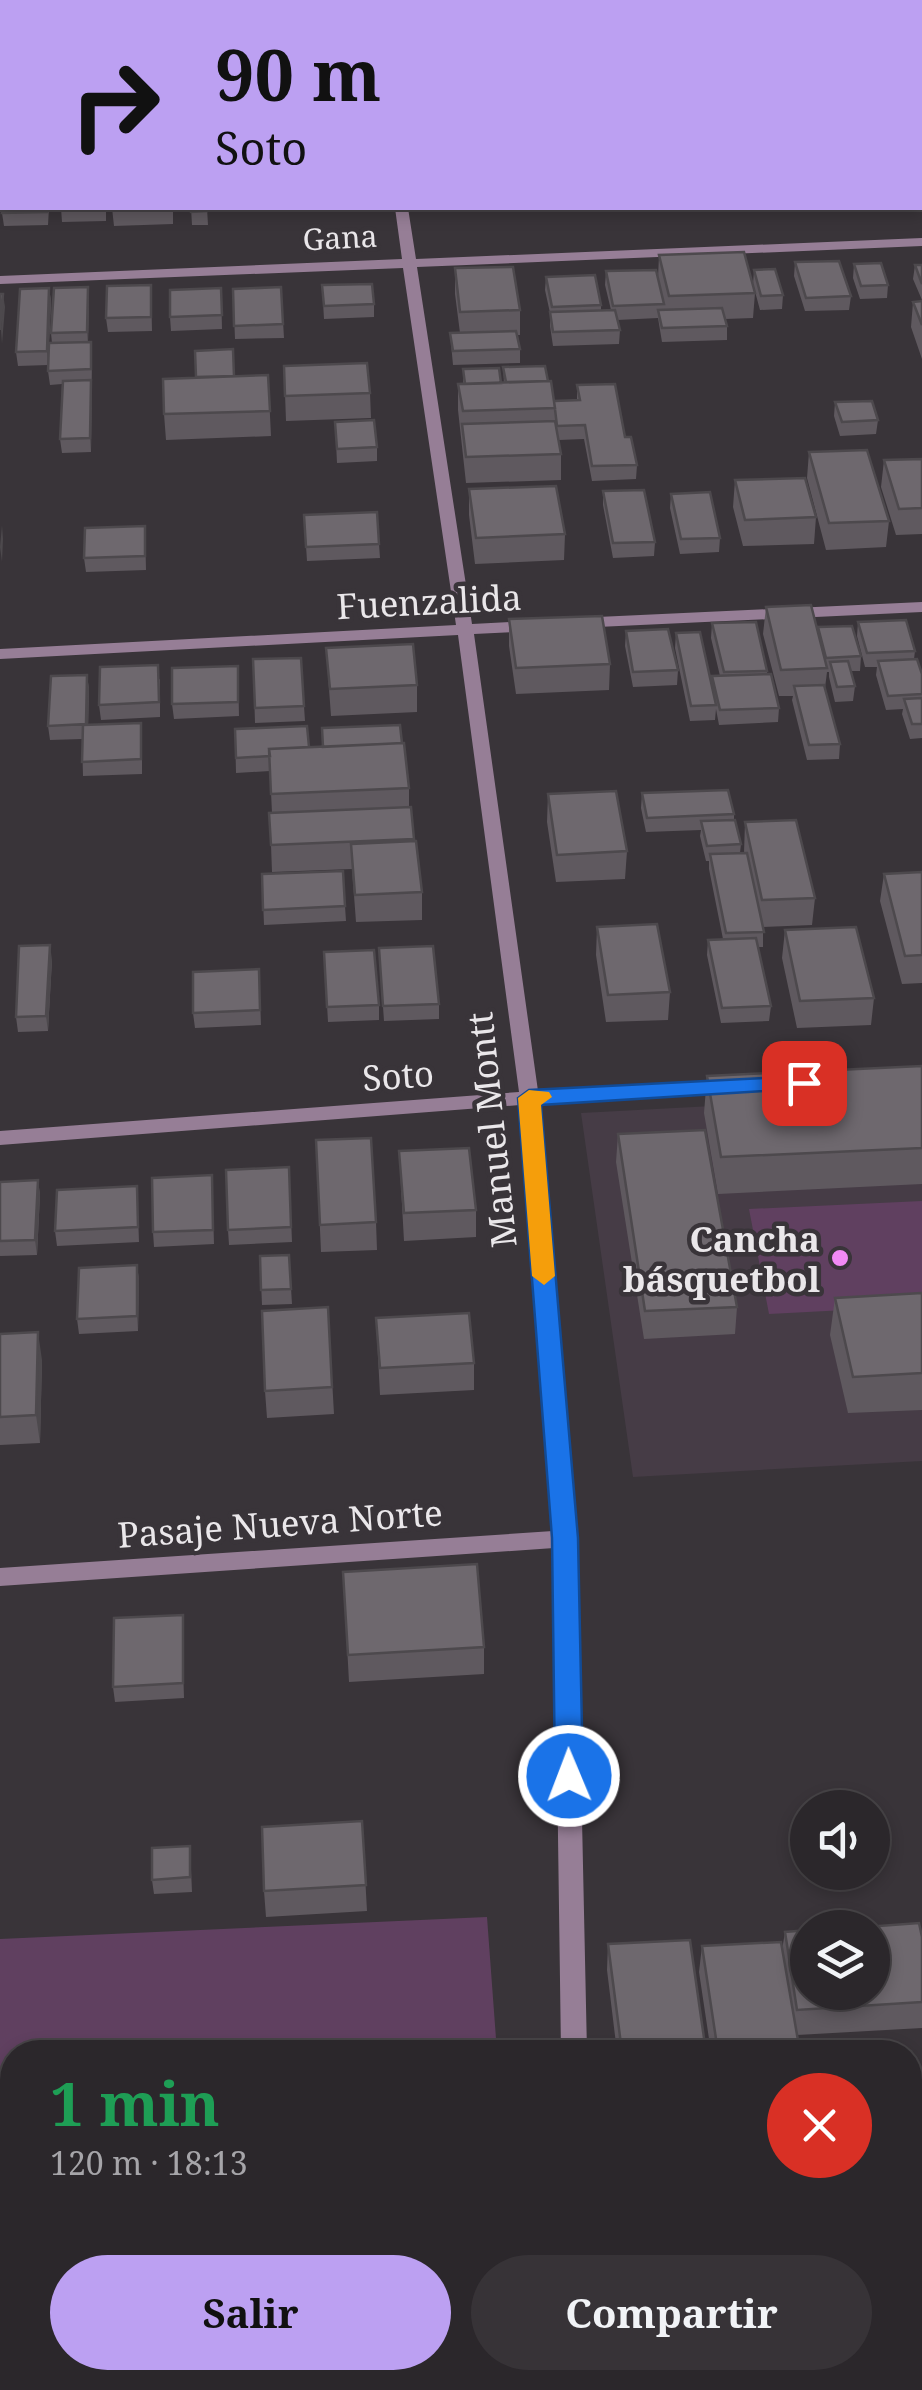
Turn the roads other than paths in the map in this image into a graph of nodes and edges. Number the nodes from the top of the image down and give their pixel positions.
1 (401, 210) edge
2 (922, 242) edge
3 (408, 261) junction
4 (0, 280) edge
5 (922, 606) edge
6 (564, 624) edge
7 (544, 625) edge
8 (465, 629) junction
9 (0, 654) edge
10 (745, 1086) edge
11 (529, 1098) junction
12 (0, 1138) edge
13 (565, 1538) junction
14 (0, 1576) edge
15 (574, 2040) edge

1 - 3 street, Manuel Montt
2 - 3 street, Gana
3 - 4 street, Gana
3 - 8 street, Manuel Montt
5 - 6 street, Fuenzalida
7 - 8 street, Fuenzalida
8 - 9 street, Fuenzalida
8 - 11 street, Manuel Montt
10 - 11 street, Soto
11 - 12 street, Soto
11 - 13 street, Manuel Montt
13 - 14 street, Pasaje Nueva Norte
13 - 15 street, Manuel Montt

